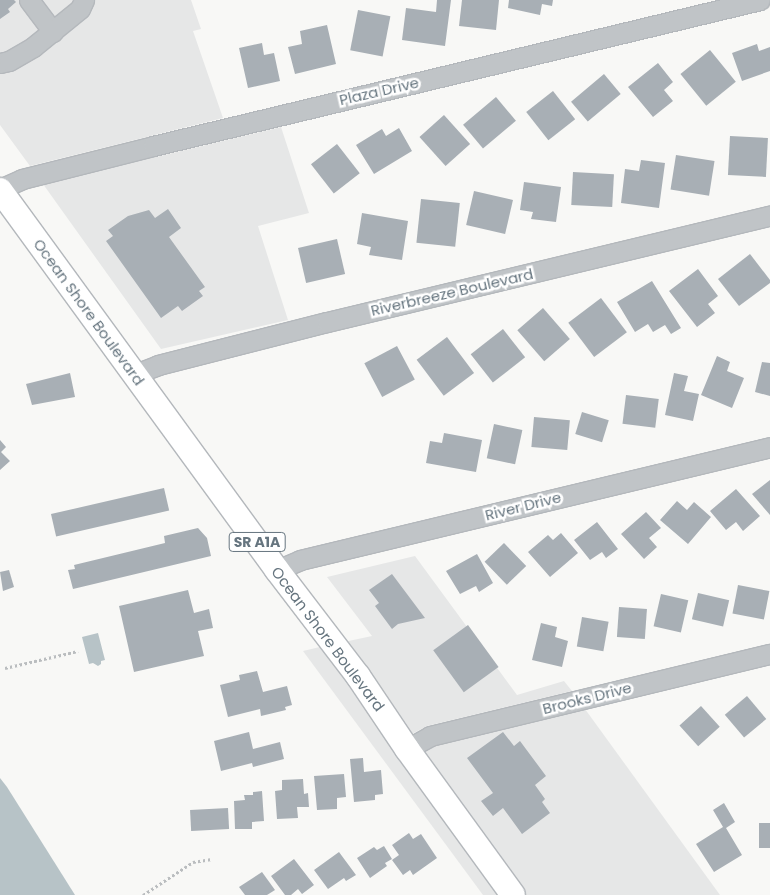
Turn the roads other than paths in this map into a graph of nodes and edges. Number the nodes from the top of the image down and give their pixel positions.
1 (29, 0) edge
2 (84, 0) edge
3 (760, 0) edge
4 (53, 32) junction
5 (0, 62) edge
6 (0, 189) edge
7 (770, 216) edge
8 (135, 374) junction
9 (770, 446) edge
10 (277, 570) junction
11 (770, 654) edge
12 (408, 749) junction
13 (513, 895) edge

1 - 4 street
2 - 4 street
3 - 6 street, Plaza Drive
4 - 5 street
6 - 8 main road, Ocean Shore Boulevard / SR A1A
7 - 8 street, Riverbreeze Boulevard
8 - 10 main road, Ocean Shore Boulevard / SR A1A
9 - 10 street, River Drive
10 - 12 main road, Ocean Shore Boulevard / SR A1A
11 - 12 street, Brooks Drive
12 - 13 main road, Ocean Shore Boulevard / SR A1A

